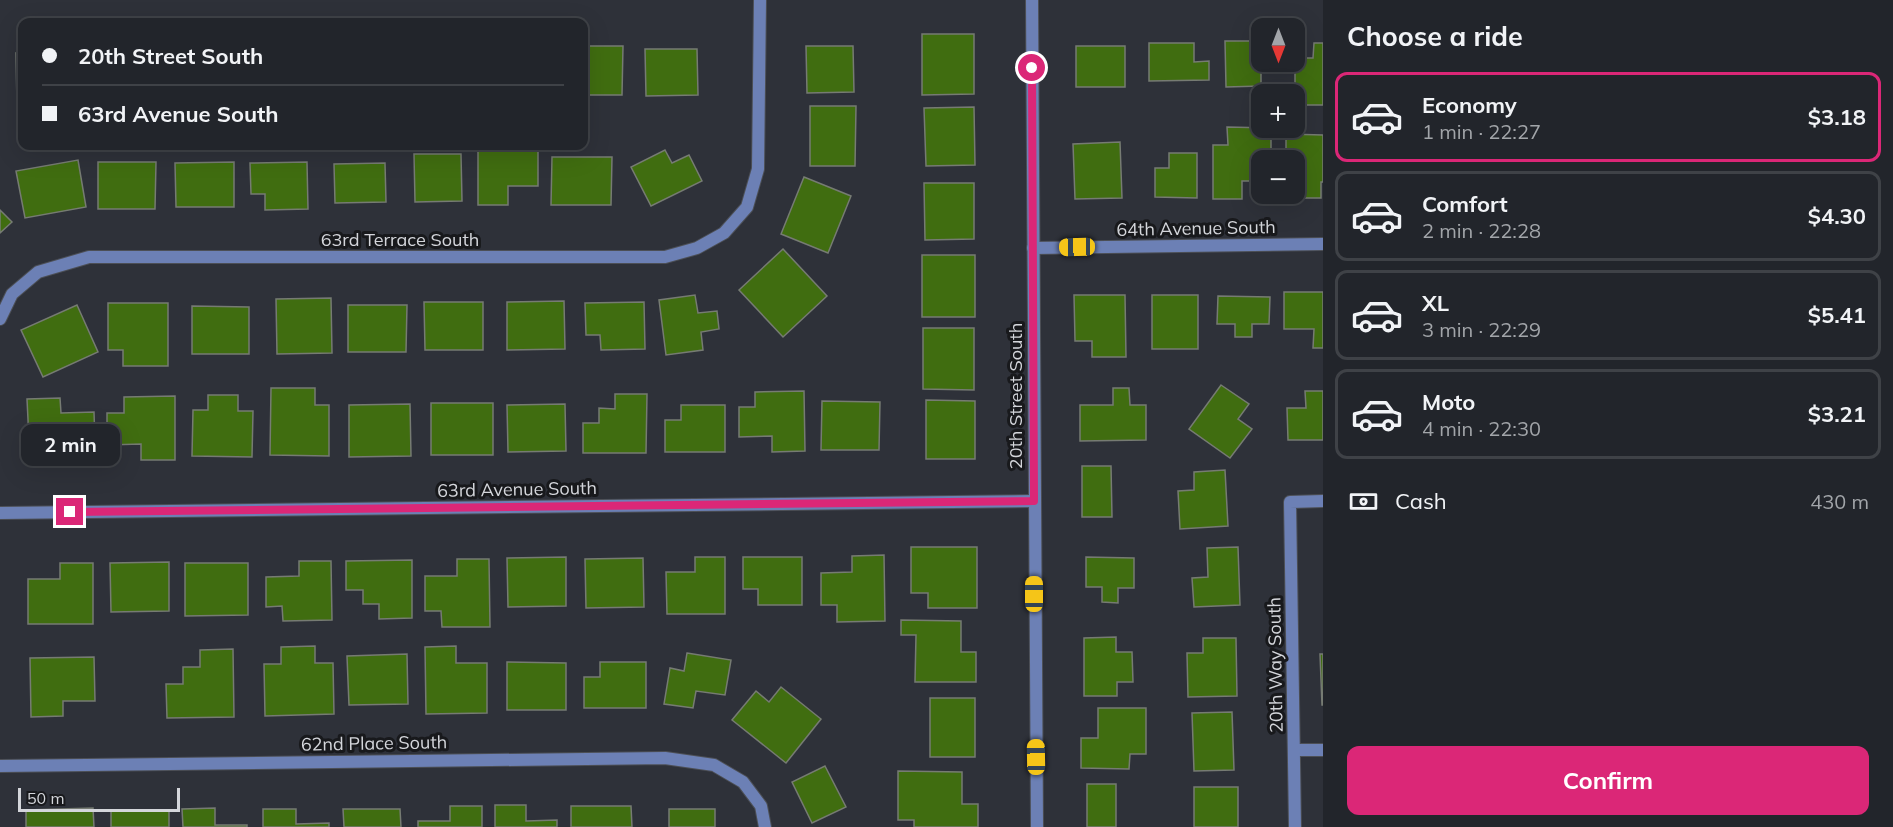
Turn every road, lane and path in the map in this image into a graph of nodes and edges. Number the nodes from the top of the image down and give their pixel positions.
1 (760, 0) edge
2 (1032, 0) edge
3 (1323, 244) edge
4 (1033, 248) junction
5 (0, 319) edge
6 (1034, 501) junction
7 (1323, 501) edge
8 (0, 513) edge
9 (1294, 750) junction
10 (1323, 750) edge
11 (0, 765) edge
12 (765, 827) edge
13 (1037, 827) edge
14 (1295, 827) edge

1 - 5 street, 63rd Terrace South
2 - 4 street, 20th Street South
3 - 4 street, 64th Avenue South
4 - 6 street, 20th Street South
6 - 8 street, 63rd Avenue South
6 - 13 street, 20th Street South
7 - 9 street, 20th Way South
9 - 10 street
9 - 14 street, 20th Way South
11 - 12 street, 62nd Place South

